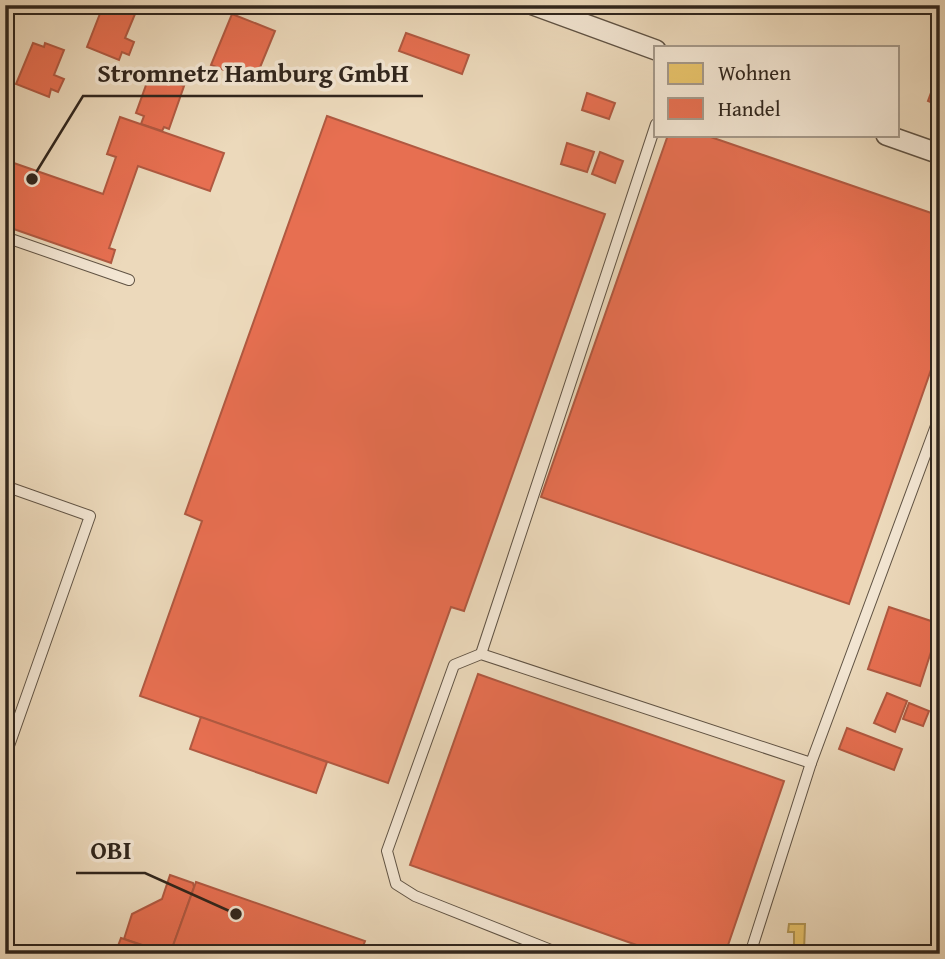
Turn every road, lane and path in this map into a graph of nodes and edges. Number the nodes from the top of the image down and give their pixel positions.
1 (533, 5) edge
2 (654, 50) edge
3 (654, 130) edge
4 (889, 136) edge
5 (940, 154) edge
6 (5, 237) edge
7 (129, 280) dead end
8 (940, 415) edge
9 (5, 486) edge
10 (481, 654) junction
11 (5, 757) edge
12 (811, 763) junction
13 (561, 954) edge
14 (750, 954) edge

1 - 2 street
3 - 10 lane
4 - 5 street
6 - 7 lane
8 - 12 lane
9 - 11 lane
10 - 12 lane
10 - 13 lane
12 - 14 lane

